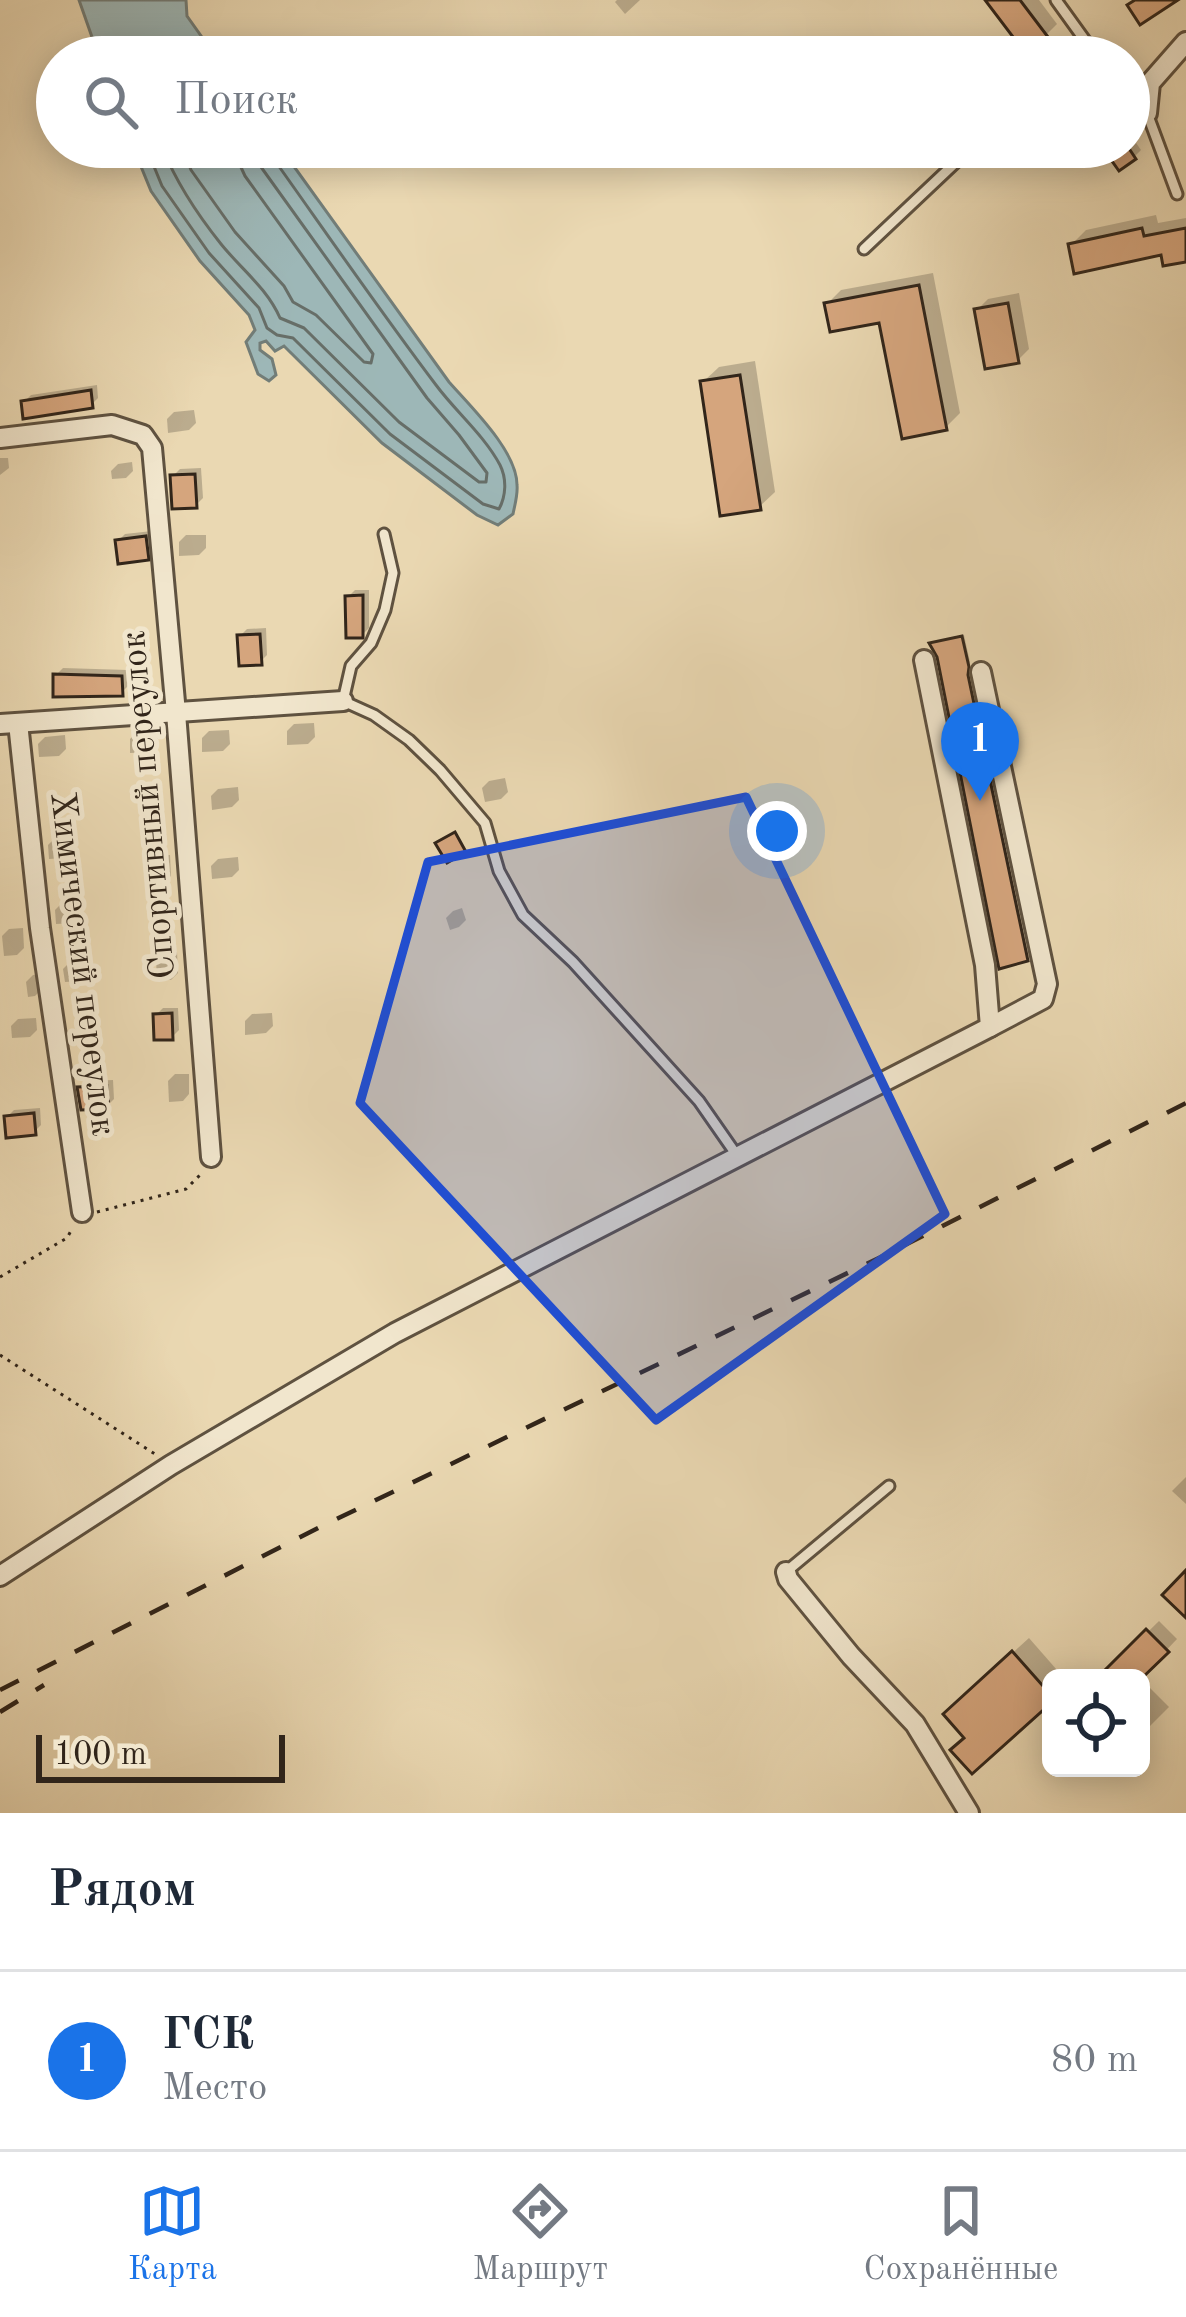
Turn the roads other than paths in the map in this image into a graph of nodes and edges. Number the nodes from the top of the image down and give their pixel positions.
1 (1056, 0) edge
2 (1082, 36) edge
3 (1186, 42) edge
4 (1150, 83) edge
5 (1150, 121) edge
6 (950, 168) edge
7 (1178, 194) dead end
8 (864, 249) dead end
9 (0, 437) edge
10 (384, 535) dead end
11 (924, 660) dead end
12 (981, 672) dead end
13 (343, 700) junction
14 (176, 713) junction
15 (9, 724) edge
16 (990, 1028) junction
17 (211, 1157) road end
18 (738, 1157) junction
19 (82, 1213) road end
20 (889, 1486) dead end
21 (786, 1572) joint
22 (0, 1576) edge
23 (969, 1813) edge

1 - 2 lane
3 - 4 street
5 - 7 lane
6 - 8 lane
9 - 14 street, Спортивный переулок
10 - 13 lane
11 - 16 street
12 - 16 street
13 - 14 street
13 - 18 lane
14 - 15 street
14 - 17 street, Спортивный переулок
15 - 19 street, Химический переулок
16 - 18 street
18 - 22 street
20 - 21 lane
21 - 23 street

